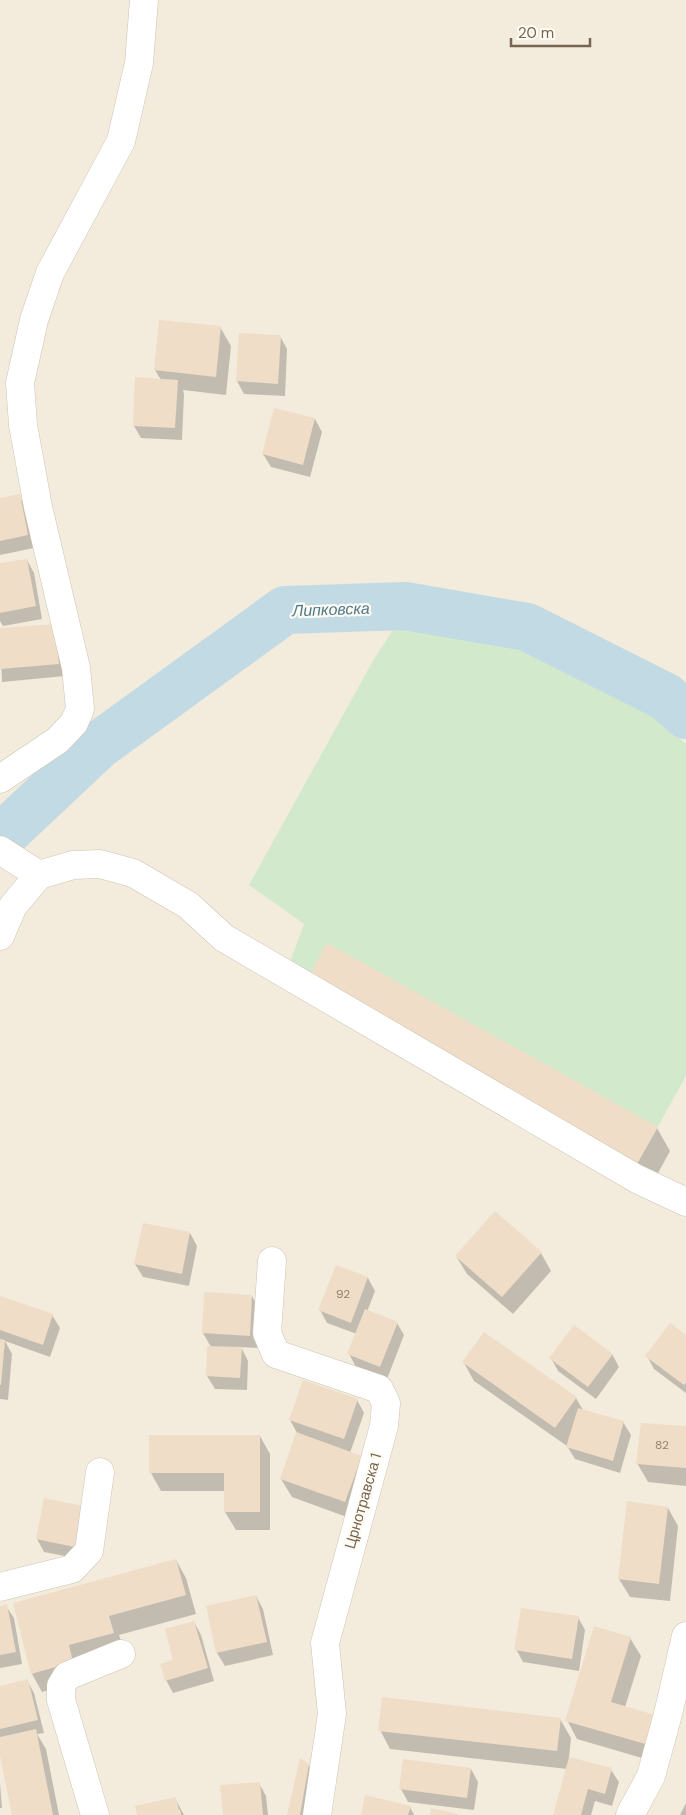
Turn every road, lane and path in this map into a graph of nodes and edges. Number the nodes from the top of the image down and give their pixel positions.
1 (144, 0) edge
2 (0, 779) edge
3 (0, 850) edge
4 (39, 875) junction
5 (0, 936) edge
6 (686, 1202) edge
7 (272, 1260) dead end
8 (100, 1472) dead end
9 (0, 1588) edge
10 (686, 1636) edge
11 (121, 1654) dead end
12 (95, 1815) edge
13 (317, 1815) edge
14 (630, 1815) edge

1 - 2 street
3 - 4 street
4 - 5 street
4 - 6 street
7 - 13 street, Црнотравска 1
8 - 9 street
10 - 14 street
11 - 12 street

